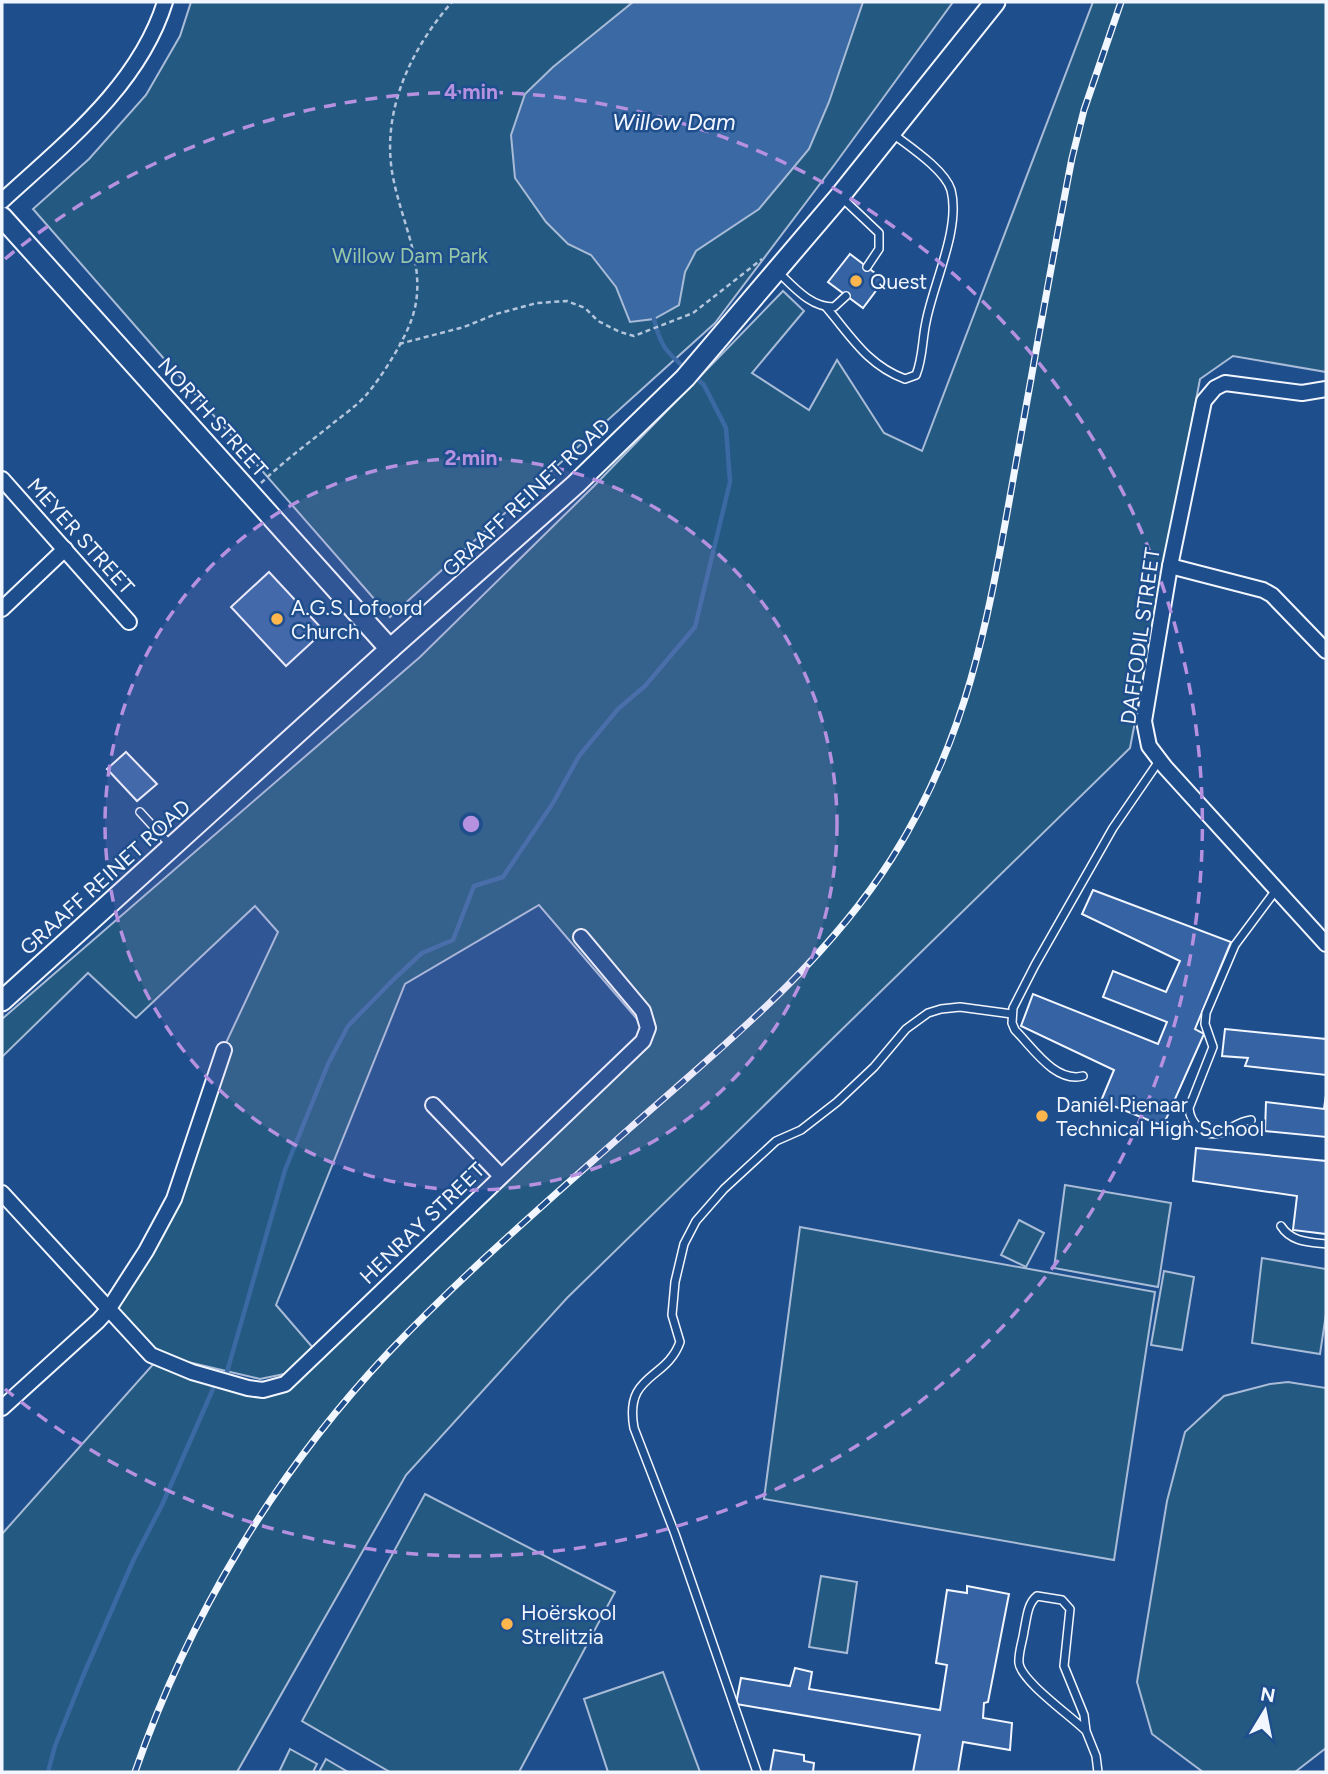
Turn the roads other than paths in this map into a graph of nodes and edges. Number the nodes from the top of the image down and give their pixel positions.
1 (165, 2) edge
2 (995, 2) edge
3 (890, 131) junction
4 (840, 196) junction
5 (2, 201) edge
6 (2, 217) edge
7 (773, 262) junction
8 (867, 267) dead end
9 (846, 296) dead end
10 (826, 307) junction
11 (1326, 389) edge
12 (2, 479) edge
13 (65, 549) junction
14 (1170, 566) junction
15 (2, 609) edge
16 (129, 622) dead end
17 (390, 649) junction
18 (1326, 651) edge
19 (1160, 760) junction
20 (139, 812) dead end
21 (172, 847) junction
22 (1277, 889) junction
23 (581, 937) dead end
24 (1326, 944) edge
25 (2, 1001) edge
26 (1012, 1014) junction
27 (224, 1050) dead end
28 (1083, 1076) dead end
29 (433, 1105) dead end
30 (1251, 1120) dead end
31 (501, 1175) junction
32 (2, 1193) edge
33 (1281, 1226) dead end
34 (1326, 1244) edge
35 (108, 1310) junction
36 (2, 1408) edge
37 (1086, 1731) junction
38 (757, 1772) edge
39 (1098, 1772) edge

1 - 5 street
2 - 3 main road, GRAAFF REINET ROAD
3 - 4 main road, GRAAFF REINET ROAD
3 - 10 lane
4 - 7 main road, GRAAFF REINET ROAD
4 - 8 lane
6 - 17 main road, NORTH STREET
7 - 10 lane
7 - 17 main road, GRAAFF REINET ROAD
9 - 10 lane
11 - 14 street, DAFFODIL STREET
12 - 13 street, MEYER STREET
13 - 15 street
13 - 16 street, MEYER STREET
14 - 18 street
14 - 19 street, DAFFODIL STREET
17 - 21 main road, GRAAFF REINET ROAD
19 - 22 street, DAFFODIL STREET
19 - 26 lane
20 - 21 lane
21 - 25 main road, GRAAFF REINET ROAD
22 - 24 street, DAFFODIL STREET
22 - 30 lane
23 - 31 street, HENRAY STREET
26 - 28 lane
26 - 38 lane
27 - 35 street
29 - 31 street
31 - 35 street, HENRAY STREET
32 - 35 street, HENRAY STREET
33 - 34 lane
35 - 36 street
37 - 37 lane
37 - 39 lane

